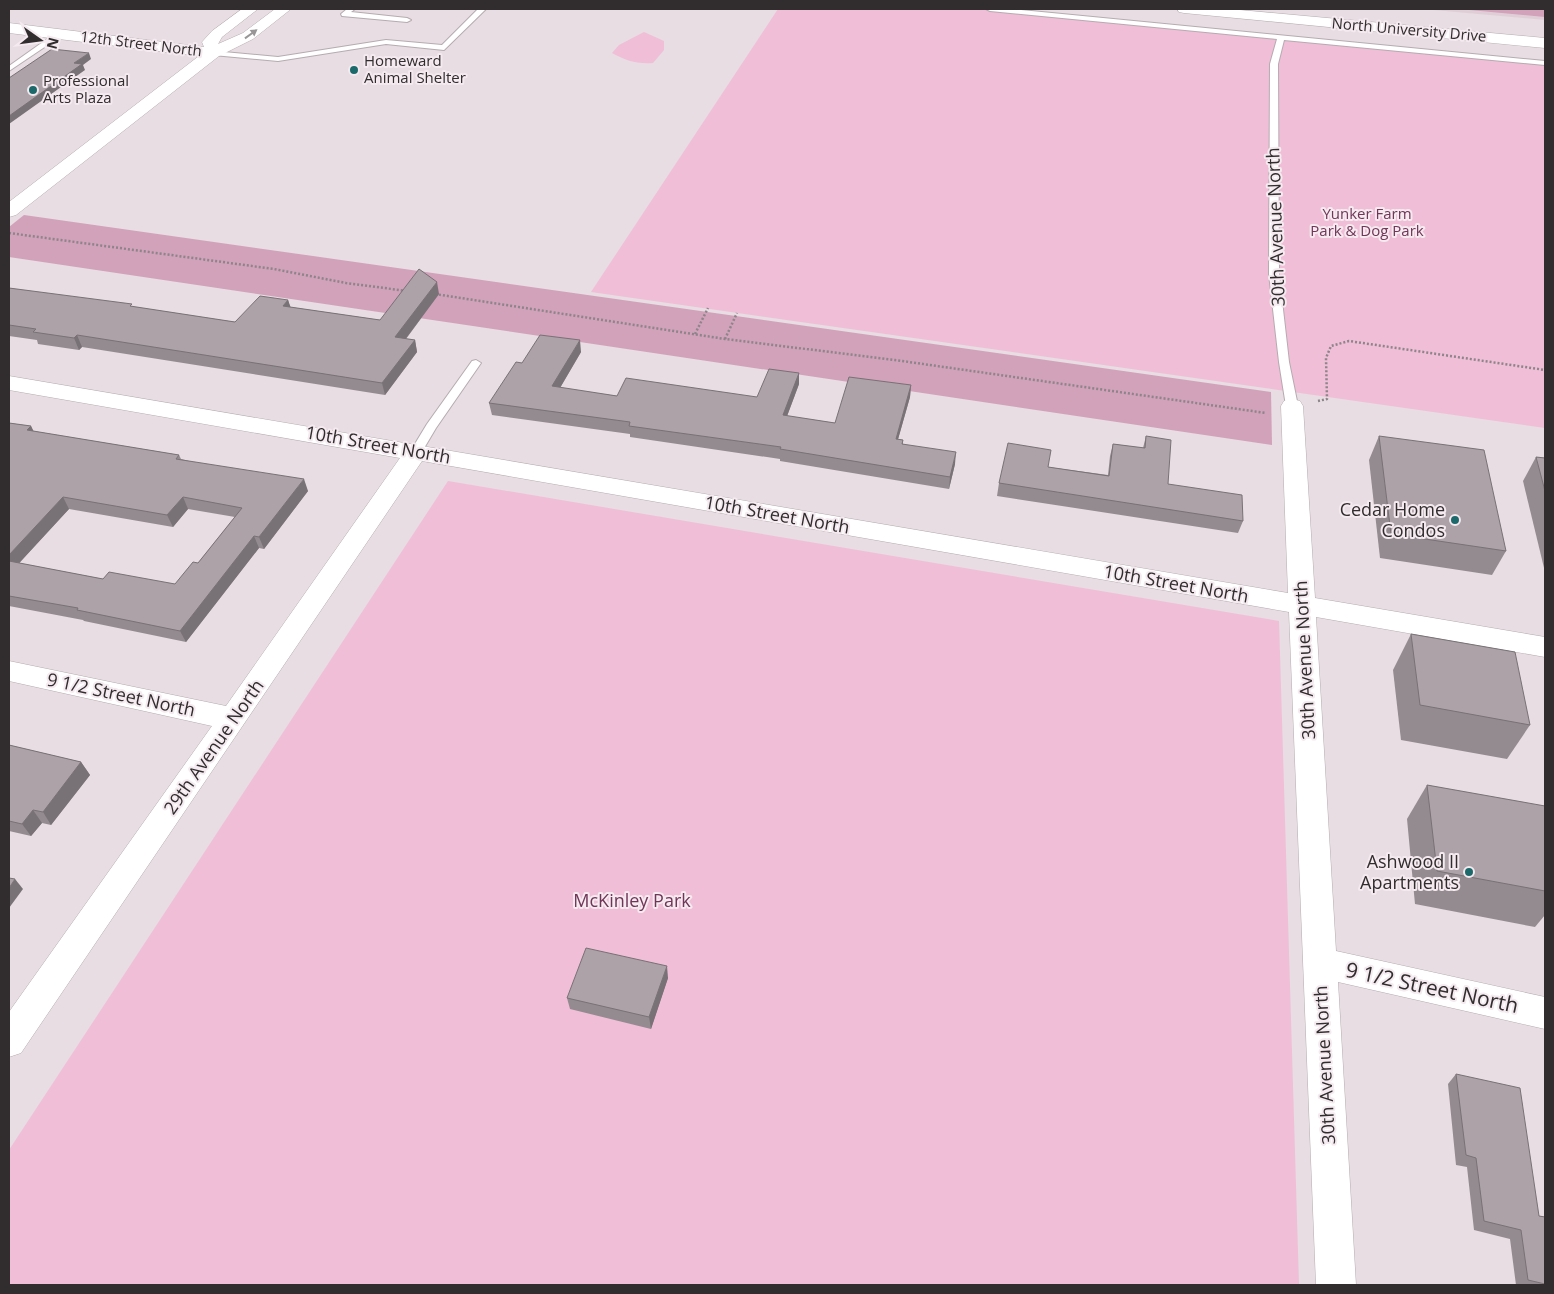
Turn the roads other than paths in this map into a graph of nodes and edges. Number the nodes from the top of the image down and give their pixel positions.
1 (251, 9) edge
2 (284, 9) edge
3 (351, 9) edge
4 (482, 9) edge
5 (990, 9) edge
6 (1184, 9) edge
7 (407, 20) dead end
8 (9, 28) edge
9 (60, 34) junction
10 (1281, 37) junction
11 (1545, 43) edge
12 (213, 53) junction
13 (1545, 63) edge
14 (9, 69) edge
15 (9, 211) edge
16 (476, 363) dead end
17 (9, 383) edge
18 (1292, 406) joint
19 (416, 452) junction
20 (1302, 606) junction
21 (1545, 647) edge
22 (9, 671) edge
23 (233, 719) junction
24 (1320, 963) junction
25 (1545, 1012) edge
26 (9, 1041) edge
27 (1336, 1285) edge

1 - 12 street
12 -> 2 street
3 - 7 lane
4 - 12 lane
5 - 10 lane
6 - 11 street, North University Drive
8 - 9 street, 12th Street North
9 - 12 street, 12th Street North
9 - 14 lane
10 - 13 lane
10 - 18 lane, 30th Avenue North
12 - 15 street
16 - 19 lane
17 - 19 street, 10th Street North
18 - 20 street, 30th Avenue North
19 - 20 street, 10th Street North
19 - 23 street, 29th Avenue North
20 - 21 street, 10th Street North
20 - 24 street, 30th Avenue North
22 - 23 street, 9 1/2 Street North
23 - 26 street, 29th Avenue North
24 - 25 street, 9 1/2 Street North
24 - 27 street, 30th Avenue North

